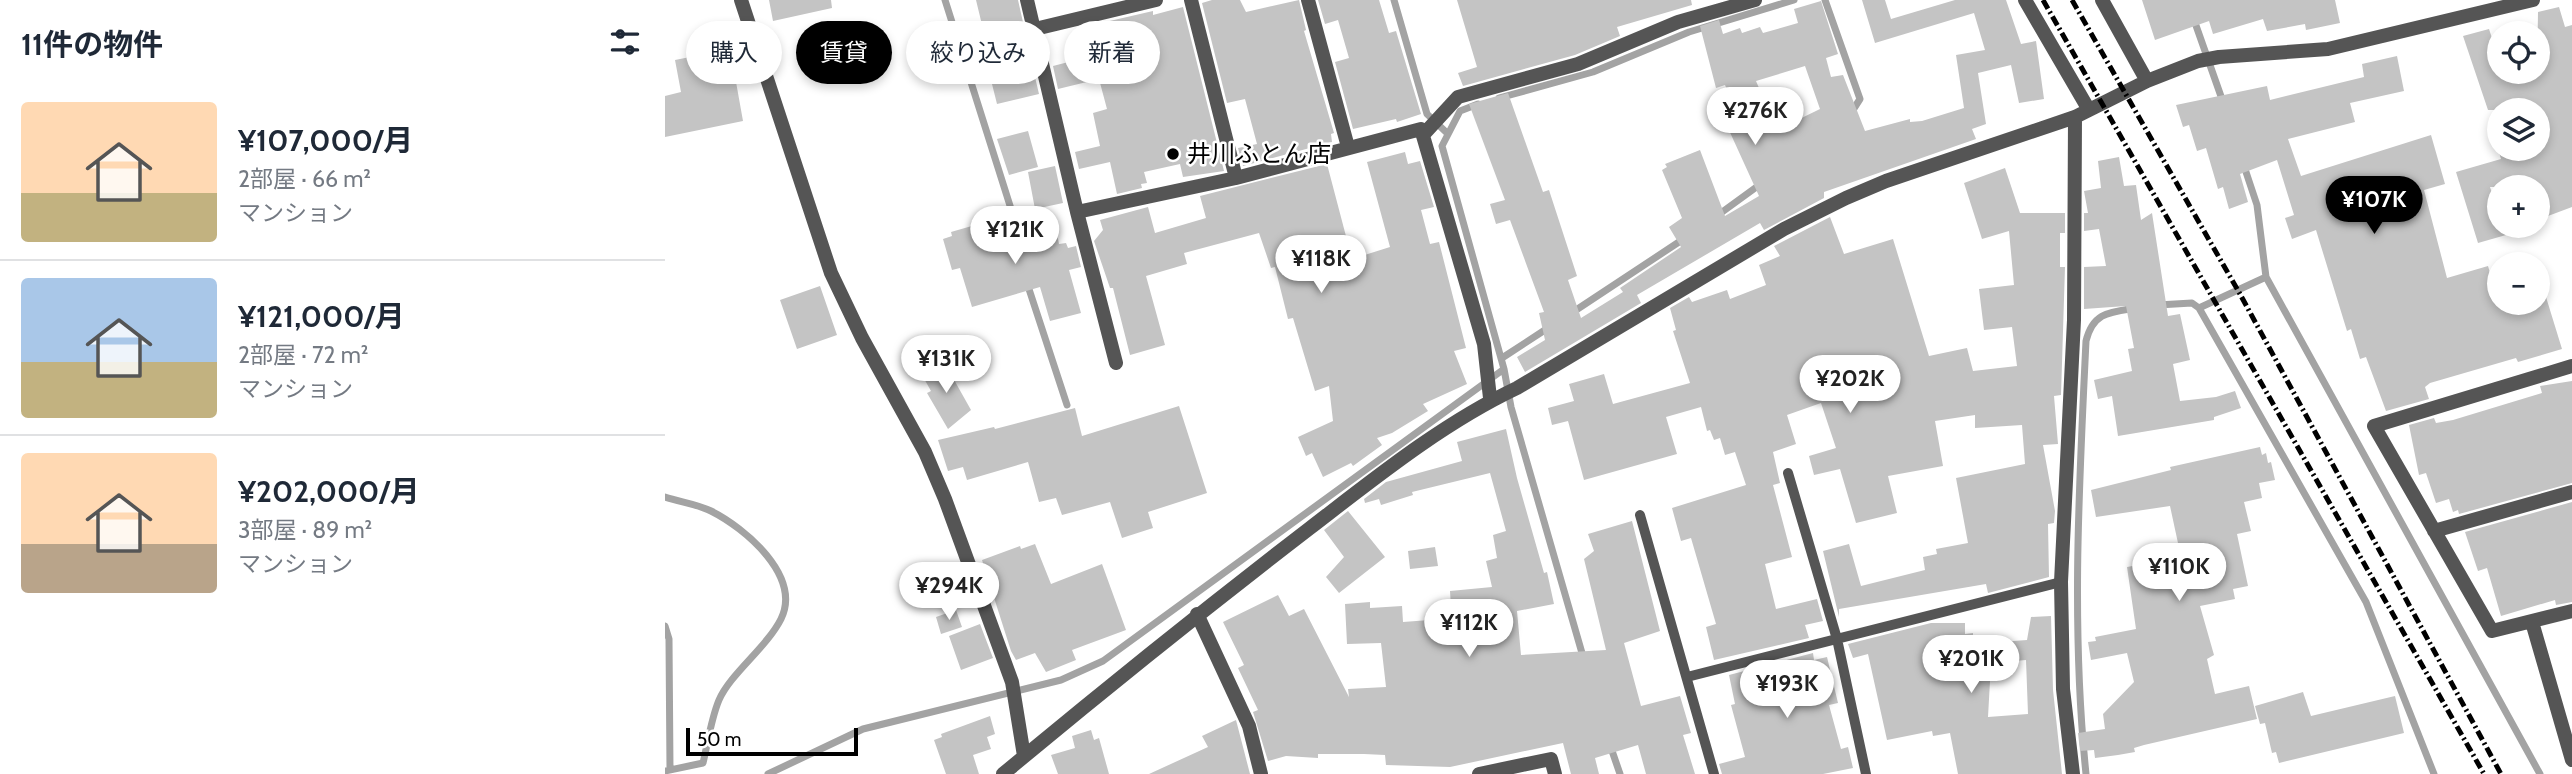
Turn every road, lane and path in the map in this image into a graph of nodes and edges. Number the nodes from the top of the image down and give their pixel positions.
1 (741, 0) edge
2 (1027, 0) edge
3 (1156, 0) edge
4 (1191, 0) edge
5 (1308, 0) edge
6 (1755, 0) edge
7 (2025, 0) edge
8 (2102, 0) edge
9 (2533, 0) edge
10 (1033, 21) edge
11 (1050, 25) edge
12 (2147, 81) junction
13 (1048, 84) edge
14 (2089, 110) junction
15 (2075, 117) junction
16 (1431, 128) junction
17 (1348, 146) junction
18 (1235, 178) junction
19 (1077, 212) junction
20 (1116, 363) dead end
21 (2572, 366) edge
22 (1500, 392) junction
23 (1789, 473) dead end
24 (2572, 492) edge
25 (1640, 515) dead end
26 (2434, 531) junction
27 (2061, 582) junction
28 (2572, 611) edge
29 (1197, 614) junction
30 (2532, 622) junction
31 (1837, 639) junction
32 (1687, 677) junction
33 (1024, 756) junction
34 (2572, 760) edge
35 (1003, 774) edge
36 (1261, 774) edge
37 (1479, 774) edge
38 (1555, 774) edge
39 (1714, 774) edge
40 (1866, 774) edge
41 (2073, 774) edge

1 - 33 street
2 - 10 street
3 - 11 street
4 - 18 street
5 - 17 street
6 - 16 street
7 - 14 street
8 - 12 street
9 - 12 street
12 - 14 street
13 - 19 street
14 - 15 street
15 - 22 street
15 - 27 street
16 - 17 street
16 - 22 street
17 - 18 street
18 - 19 street
19 - 20 street
21 - 26 street
22 - 29 street
23 - 31 lane
24 - 26 street
25 - 32 lane
26 - 30 street
27 - 31 lane
27 - 41 street
28 - 30 street
29 - 33 street
29 - 36 street
30 - 34 street
31 - 32 lane
31 - 40 lane
32 - 39 lane
33 - 35 street
37 - 38 street

